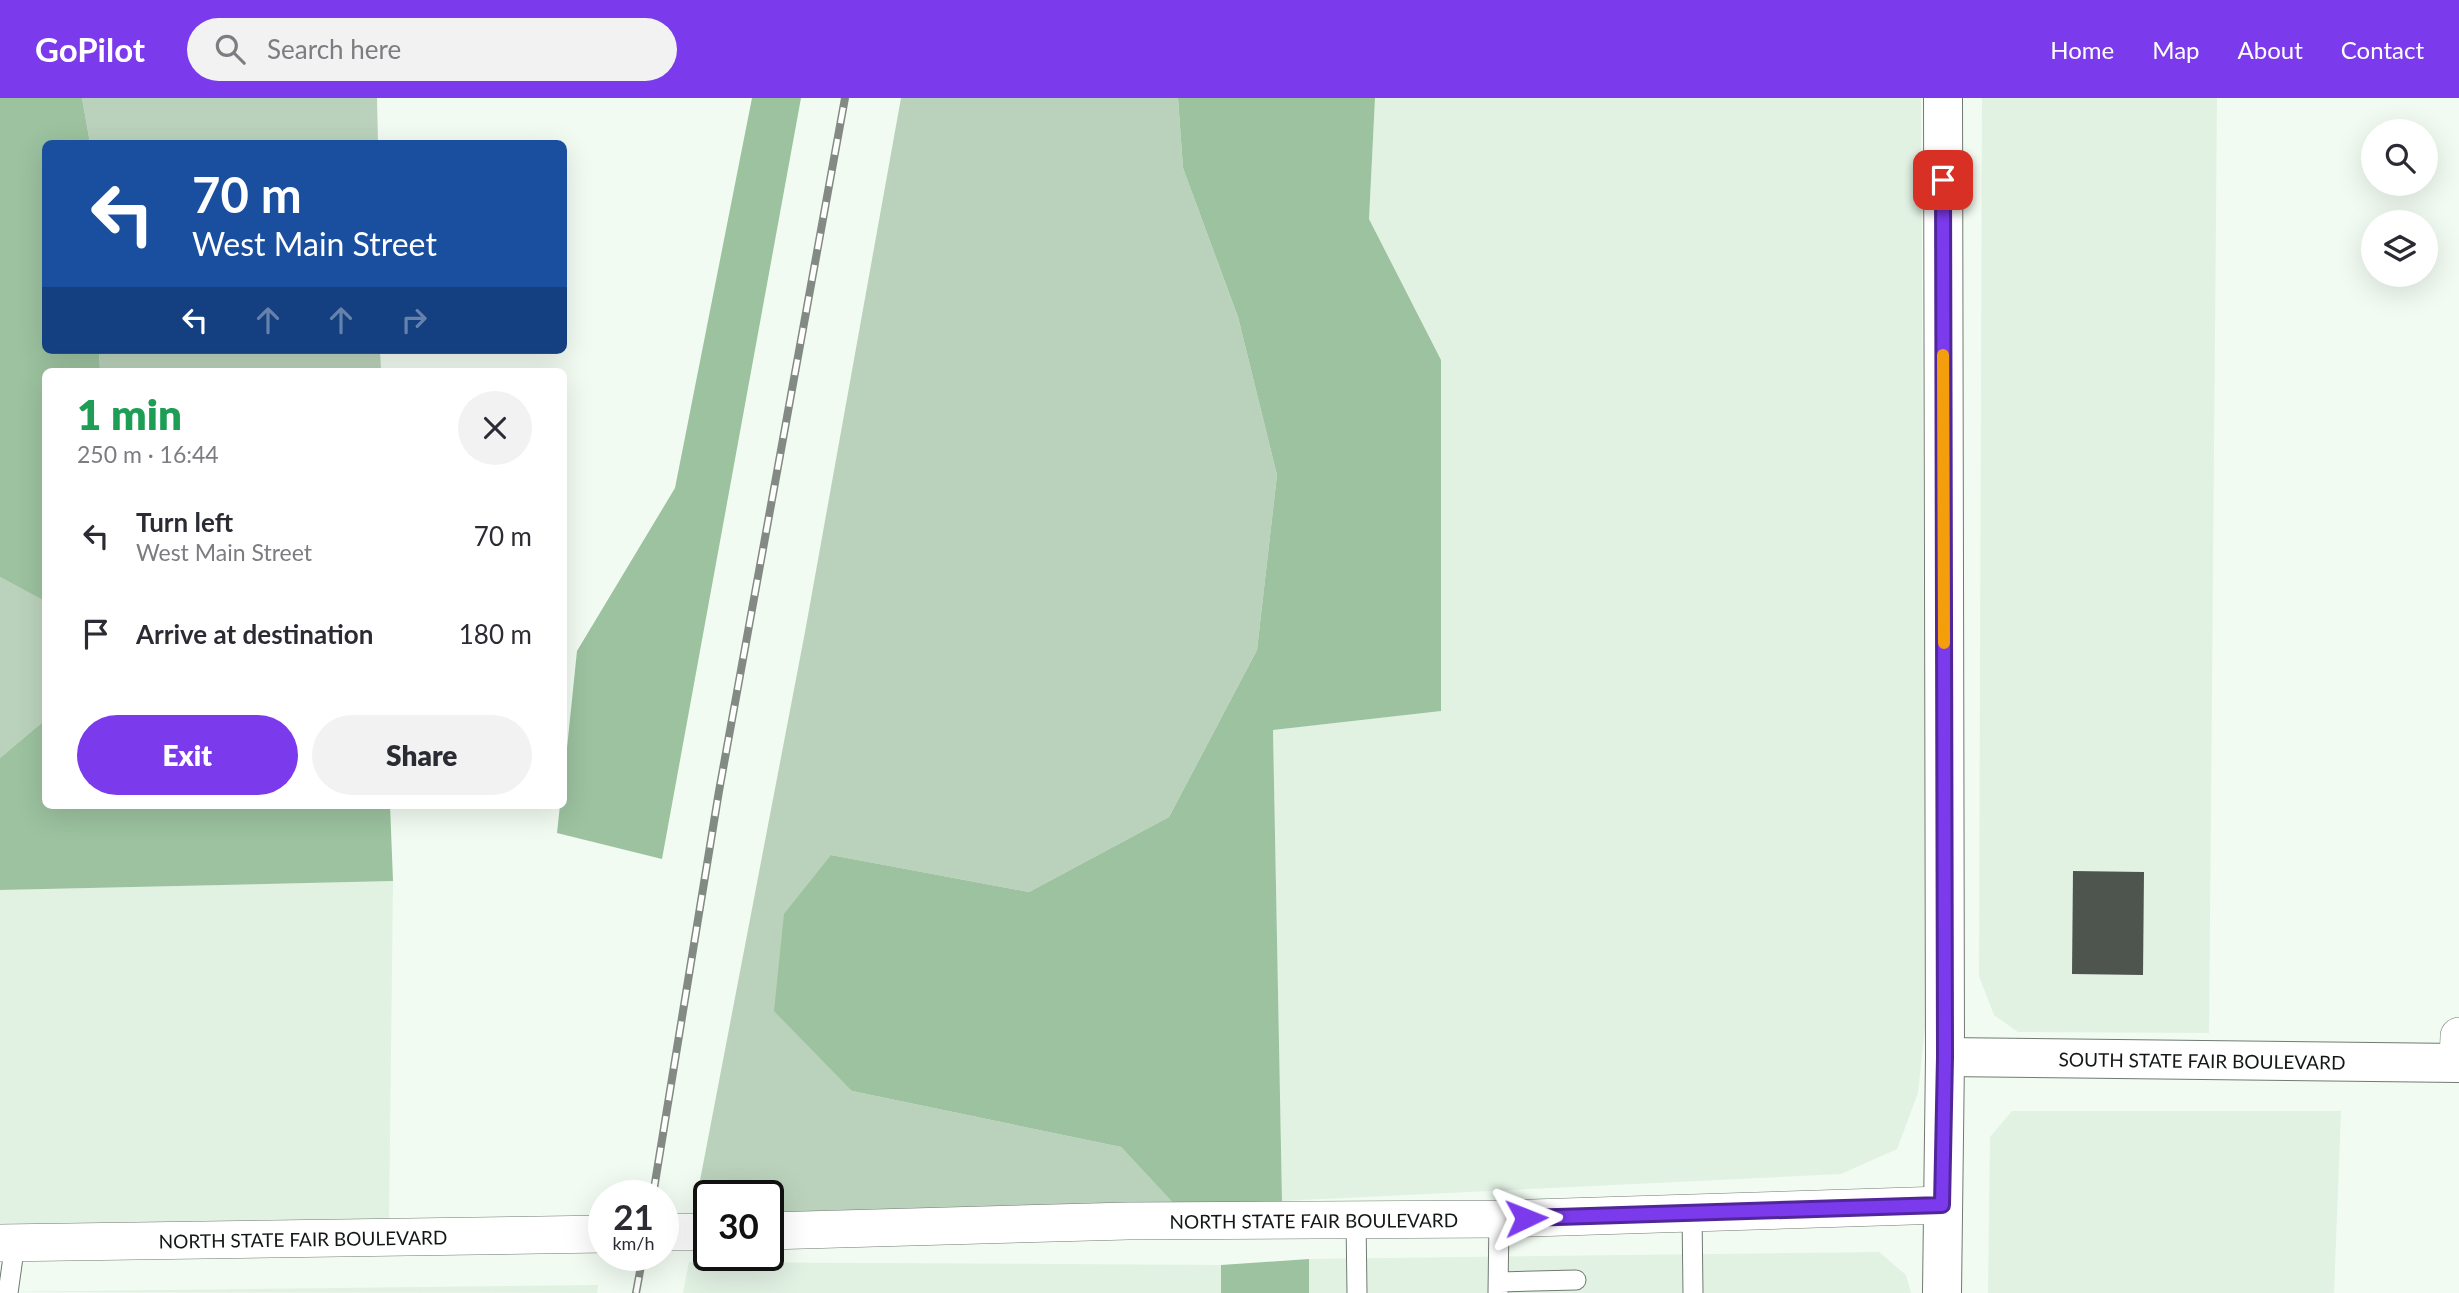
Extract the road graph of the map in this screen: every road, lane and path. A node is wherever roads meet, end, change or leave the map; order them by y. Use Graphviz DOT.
graph roads {
  1 [pos="1943,98"];
  2 [pos="2459,1036"];
  3 [pos="1945,1057"];
  4 [pos="2459,1063"];
  5 [pos="1942,1205"];
  6 [pos="1692,1213"];
  7 [pos="1356,1219"];
  8 [pos="1499,1219"];
  9 [pos="784,1231"];
  10 [pos="588,1234"];
  11 [pos="8,1243"];
  12 [pos="1576,1280"];
  13 [pos="1499,1288"];
  14 [pos="8,1293"];
  15 [pos="1357,1293"];
  16 [pos="1693,1293"];
  17 [pos="1942,1293"];
  1 -- 3 [label="main road"];
  2 -- 4 [label="street"];
  3 -- 4 [label="main road, SOUTH STATE FAIR BOULEVARD"];
  3 -- 5 [label="main road"];
  5 -- 6 [label="street, NORTH STATE FAIR BOULEVARD"];
  5 -- 17 [label="main road"];
  6 -- 8 [label="street, NORTH STATE FAIR BOULEVARD"];
  6 -- 16 [label="lane"];
  7 -- 8 [label="street, NORTH STATE FAIR BOULEVARD"];
  7 -- 9 [label="street, NORTH STATE FAIR BOULEVARD"];
  7 -- 15 [label="lane"];
  8 -- 13 [label="lane"];
  10 -- 11 [label="street, NORTH STATE FAIR BOULEVARD"];
  11 -- 14 [label="lane"];
  12 -- 13 [label="lane"];
}
